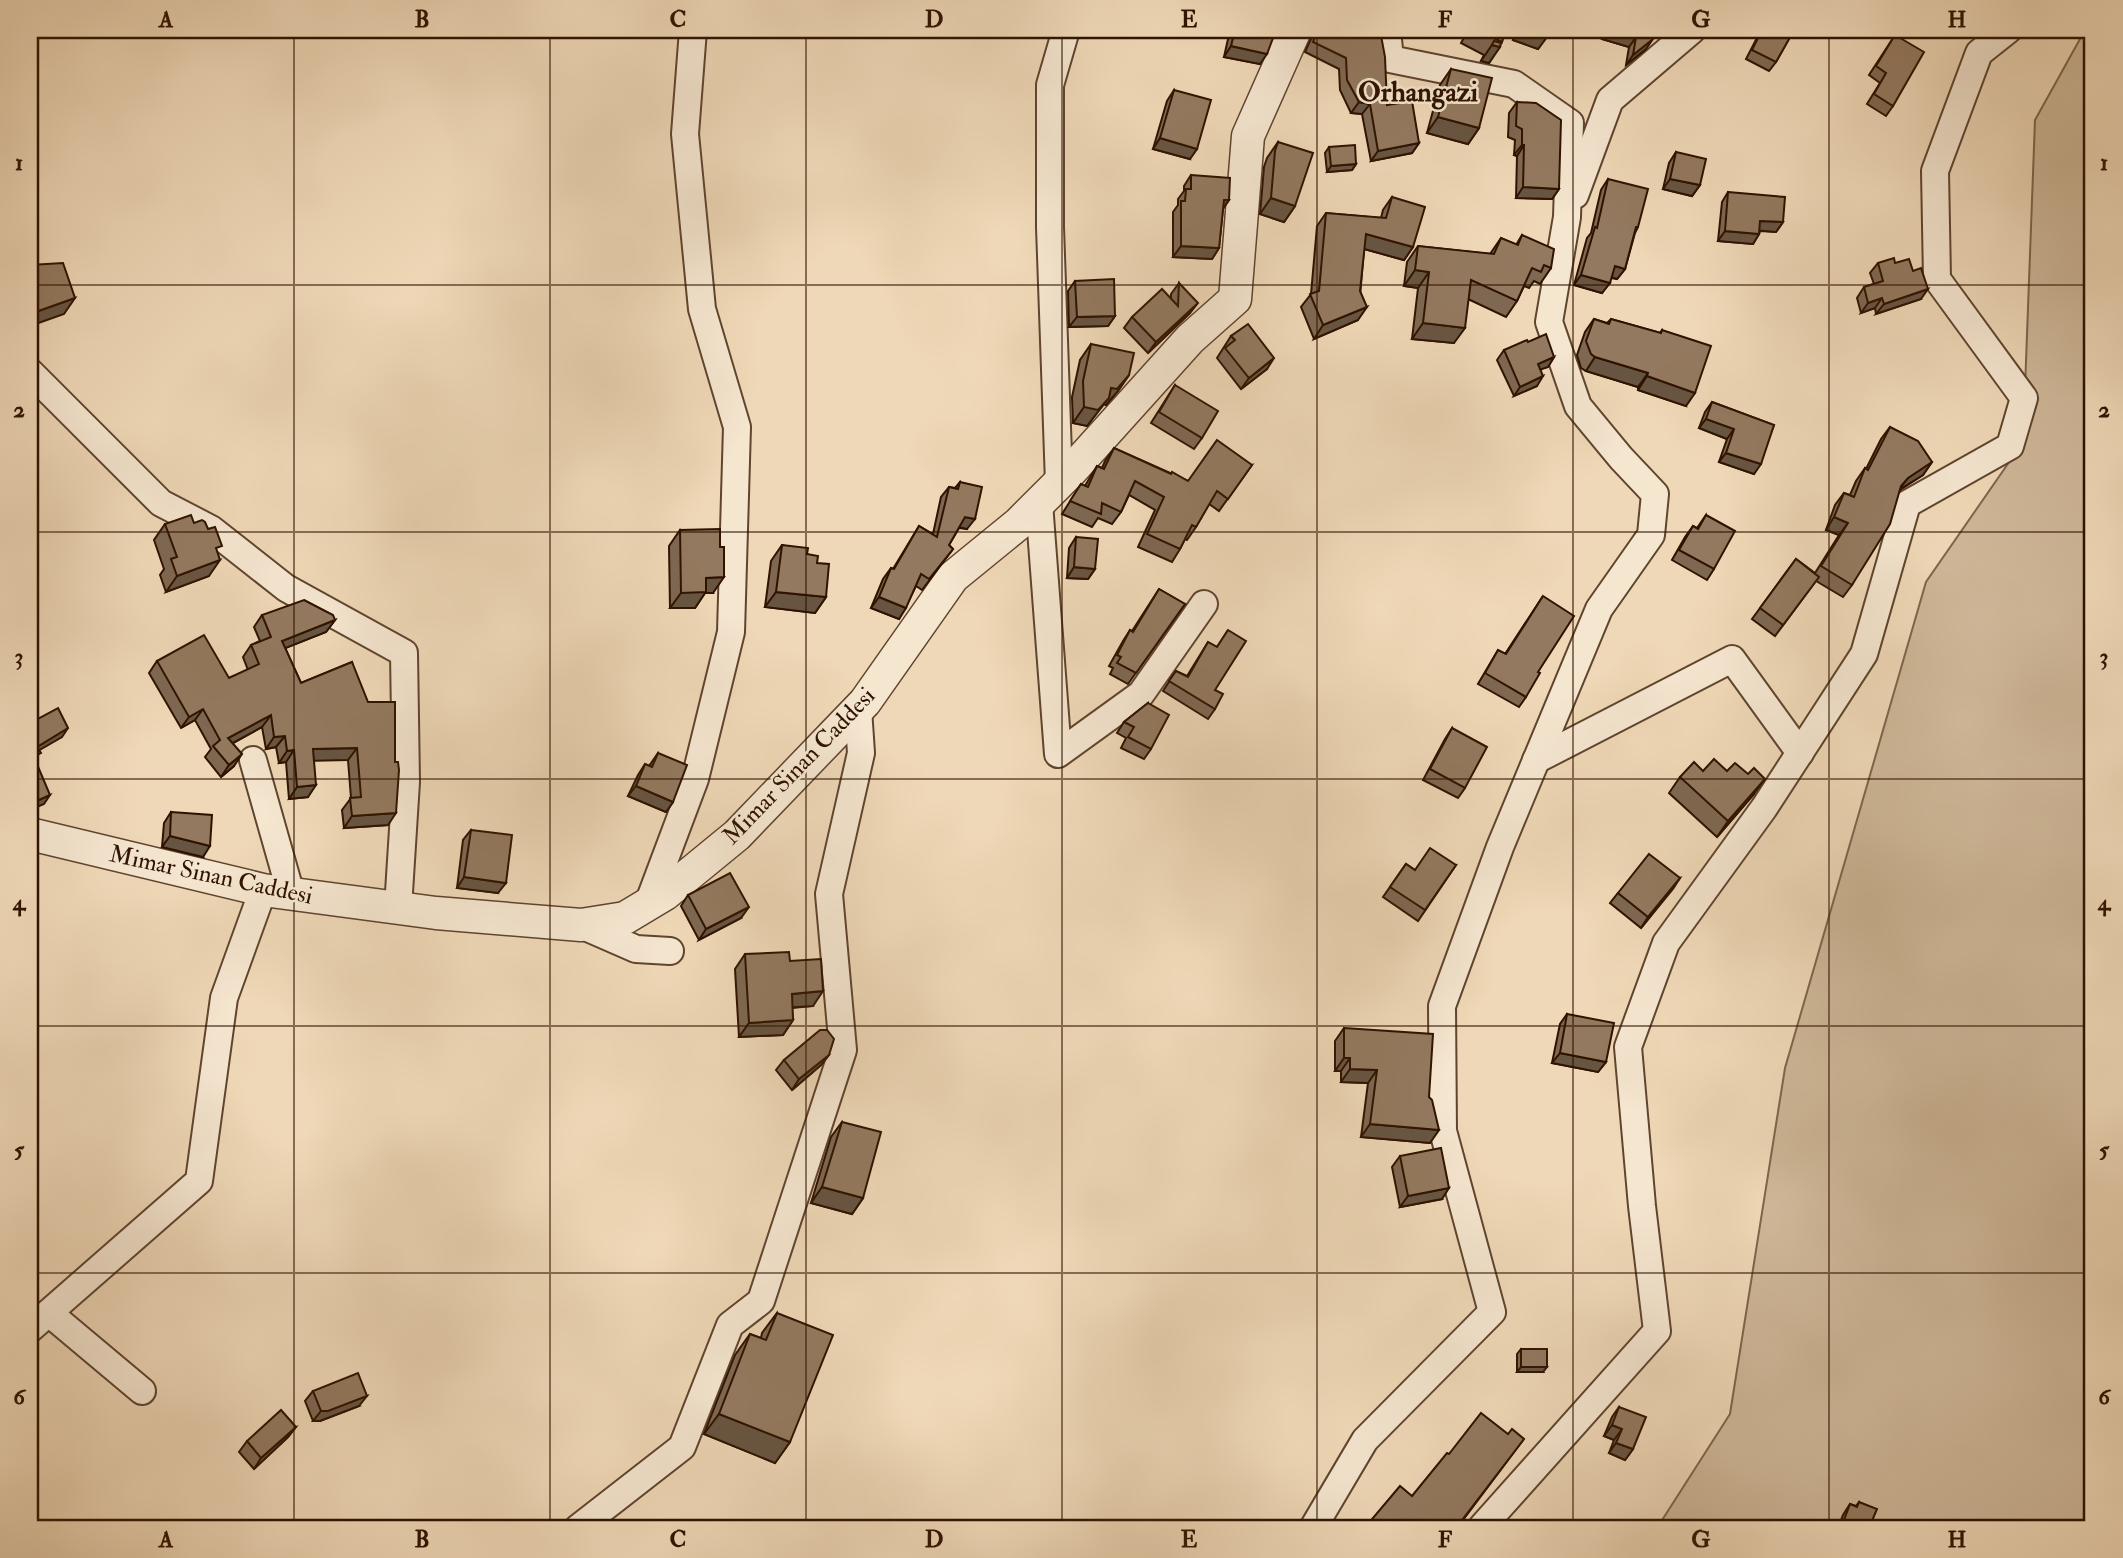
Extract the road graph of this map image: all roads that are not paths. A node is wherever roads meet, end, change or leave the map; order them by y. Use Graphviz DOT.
graph roads {
  1 [pos="693,30"];
  2 [pos="1066,30"];
  3 [pos="1295,30"];
  4 [pos="1387,30"];
  5 [pos="1692,30"];
  6 [pos="2008,30"];
  7 [pos="1567,217"];
  8 [pos="30,372"];
  9 [pos="1049,493"];
  10 [pos="1204,604"];
  11 [pos="858,709"];
  12 [pos="1800,753"];
  13 [pos="253,760"];
  14 [pos="1536,760"];
  15 [pos="30,834"];
  16 [pos="277,892"];
  17 [pos="648,904"];
  18 [pos="398,908"];
  19 [pos="581,925"];
  20 [pos="670,951"];
  21 [pos="39,1321"];
  22 [pos="142,1391"];
  23 [pos="578,1528"];
  24 [pos="1313,1528"];
  25 [pos="1481,1528"];
  1 -- 17 [label="street"];
  2 -- 9 [label="street"];
  3 -- 9 [label="street, Mimar Sinan Caddesi"];
  4 -- 7 [label="street"];
  5 -- 7 [label="street"];
  6 -- 12 [label="street"];
  7 -- 14 [label="street"];
  8 -- 18 [label="street"];
  9 -- 10 [label="street"];
  9 -- 11 [label="street, Mimar Sinan Caddesi"];
  11 -- 17 [label="street, Mimar Sinan Caddesi"];
  11 -- 23 [label="street"];
  12 -- 14 [label="street"];
  12 -- 25 [label="street"];
  13 -- 16 [label="street"];
  14 -- 24 [label="street"];
  15 -- 16 [label="street, Mimar Sinan Caddesi"];
  16 -- 18 [label="street, Mimar Sinan Caddesi"];
  16 -- 21 [label="street"];
  17 -- 19 [label="street, Mimar Sinan Caddesi"];
  18 -- 19 [label="street, Mimar Sinan Caddesi"];
  19 -- 20 [label="street"];
  21 -- 22 [label="street"];
}
